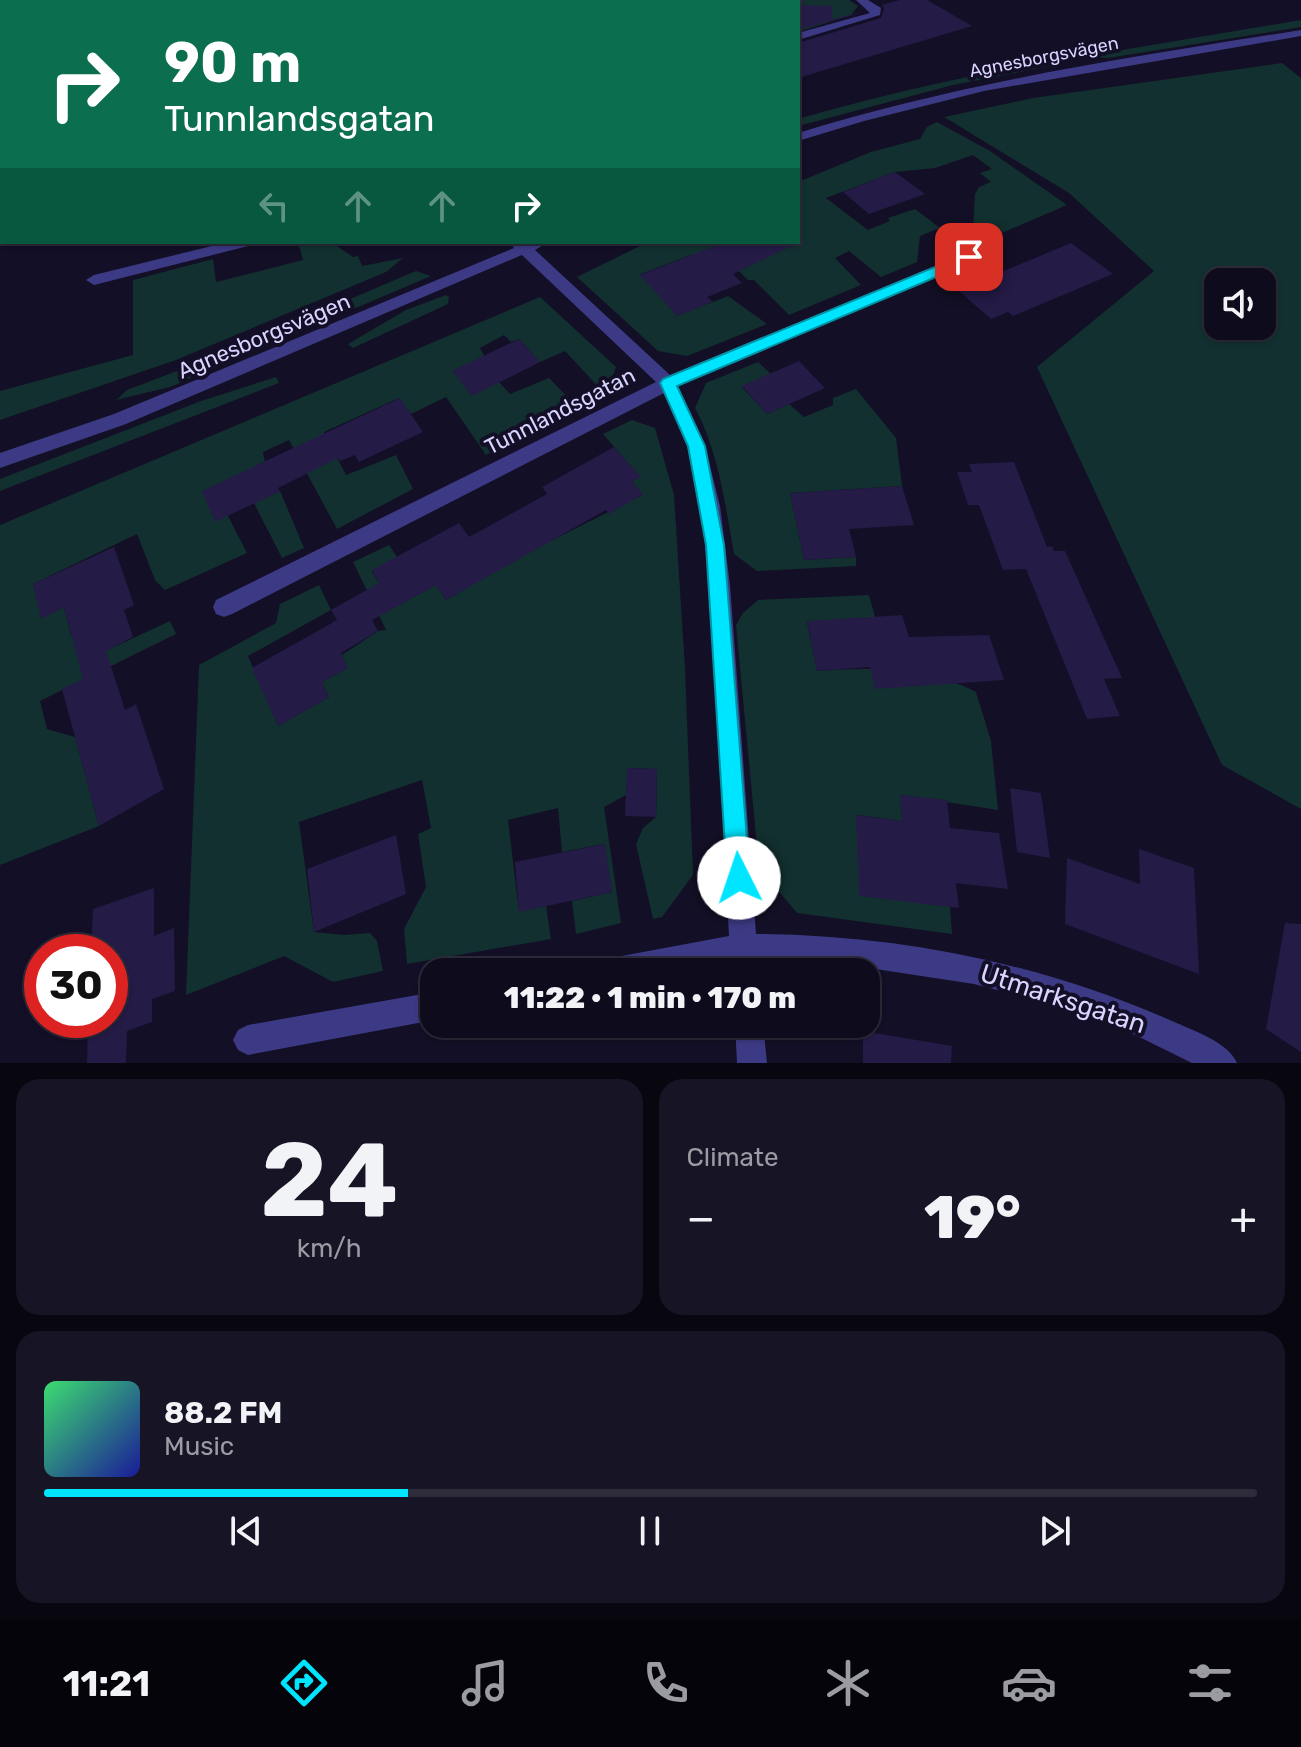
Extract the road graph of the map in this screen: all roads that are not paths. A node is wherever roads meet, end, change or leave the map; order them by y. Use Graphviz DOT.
graph roads {
  1 [pos="861,0"];
  2 [pos="1301,33"];
  3 [pos="800,36"];
  4 [pos="800,136"];
  5 [pos="239,244"];
  6 [pos="528,244"];
  7 [pos="969,257"];
  8 [pos="94,280"];
  9 [pos="668,383"];
  10 [pos="0,461"];
  11 [pos="224,607"];
  12 [pos="744,958"];
  13 [pos="780,958"];
  14 [pos="420,1009"];
  15 [pos="750,1038"];
  16 [pos="248,1040"];
  17 [pos="752,1063"];
  18 [pos="1222,1063"];
  1 -- 3 [label="street"];
  2 -- 4 [label="street, Agnesborgsvägen"];
  5 -- 8 [label="street"];
  6 -- 9 [label="street"];
  6 -- 10 [label="street, Agnesborgsvägen"];
  7 -- 9 [label="street, Tunnlandsgatan"];
  9 -- 11 [label="street, Tunnlandsgatan"];
  9 -- 12 [label="street"];
  13 -- 18 [label="street, Utmarksgatan"];
  14 -- 16 [label="street"];
  15 -- 17 [label="street"];
}
